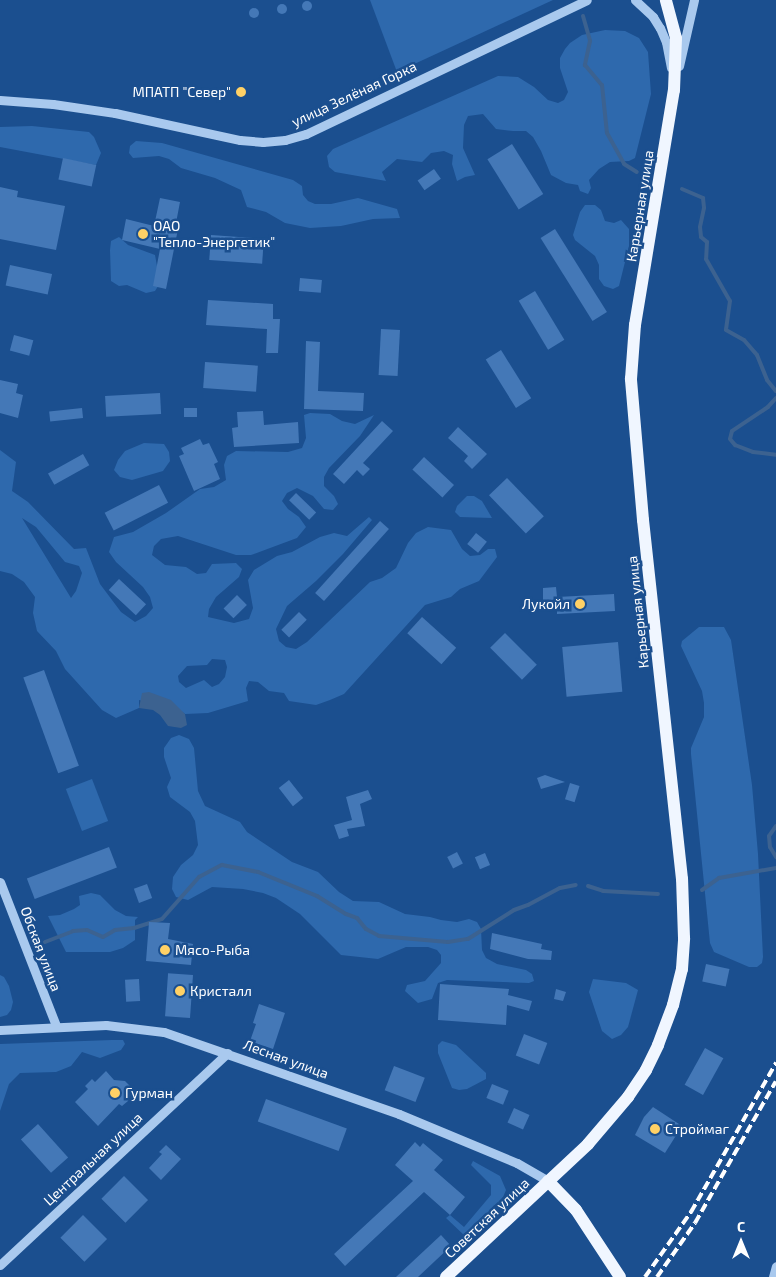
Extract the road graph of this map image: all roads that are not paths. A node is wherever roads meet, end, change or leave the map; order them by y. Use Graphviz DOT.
graph roads {
  1 [pos="587,0"];
  2 [pos="634,0"];
  3 [pos="666,0"];
  4 [pos="694,0"];
  5 [pos="674,90"];
  6 [pos="0,100"];
  7 [pos="0,882"];
  8 [pos="56,1026"];
  9 [pos="0,1030"];
  10 [pos="227,1053"];
  11 [pos="548,1181"];
  12 [pos="0,1265"];
  13 [pos="776,1266"];
  14 [pos="446,1277"];
  15 [pos="620,1277"];
  16 [pos="773,1277"];
  1 -- 6 [label="street, улица Зелёная Горка"];
  2 -- 5 [label="street"];
  3 -- 5 [label="main road, Карьерная улица"];
  4 -- 5 [label="street"];
  5 -- 11 [label="main road, Карьерная улица"];
  7 -- 8 [label="street, Обская улица"];
  8 -- 9 [label="street, Лесная улица"];
  8 -- 10 [label="street, Лесная улица"];
  10 -- 11 [label="street, Лесная улица"];
  10 -- 12 [label="street, Центральная улица"];
  11 -- 14 [label="main road, Советская улица"];
  11 -- 15 [label="main road"];
  13 -- 16 [label="street"];
}
